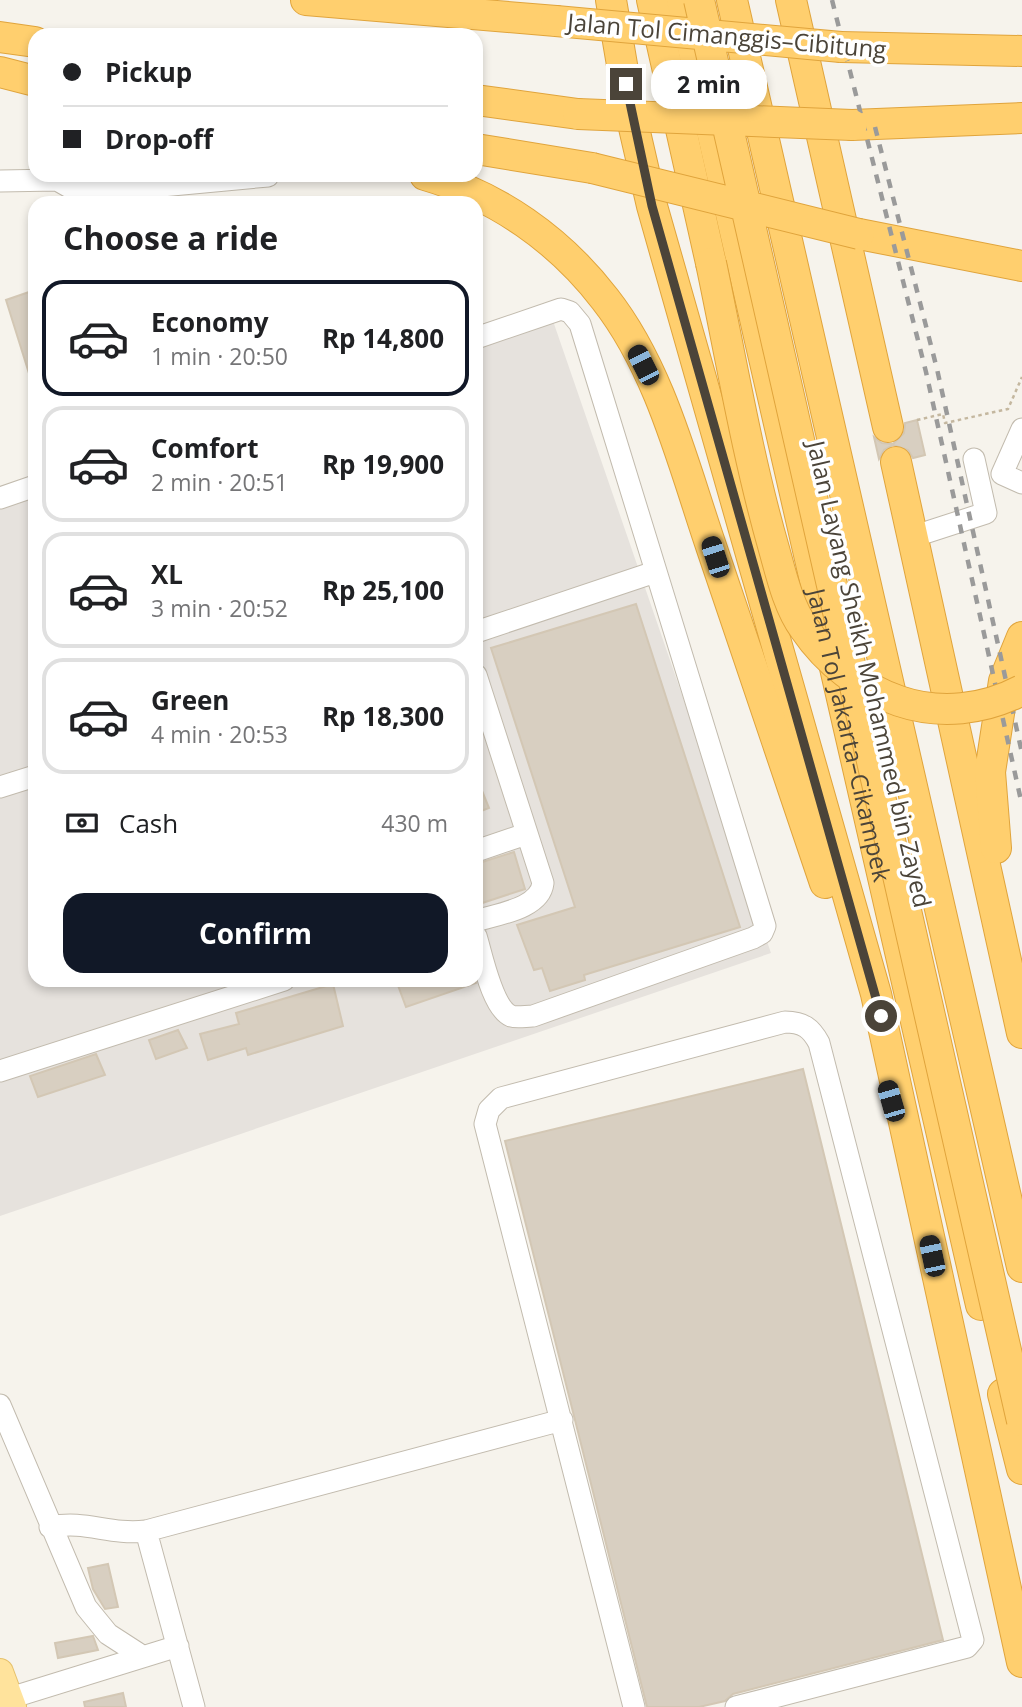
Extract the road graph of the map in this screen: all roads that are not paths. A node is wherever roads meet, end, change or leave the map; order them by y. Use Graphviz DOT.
graph roads {
  1 [pos="306,0"];
  2 [pos="611,0"];
  3 [pos="652,0"];
  4 [pos="682,0"];
  5 [pos="699,0"];
  6 [pos="717,0"];
  7 [pos="732,0"];
  8 [pos="791,0"];
  9 [pos="0,37"];
  10 [pos="28,41"];
  11 [pos="1022,51"];
  12 [pos="0,72"];
  13 [pos="28,78"];
  14 [pos="483,101"];
  15 [pos="1022,118"];
  16 [pos="483,150"];
  17 [pos="28,180"];
  18 [pos="0,181"];
  19 [pos="64,182"];
  20 [pos="204,182"];
  21 [pos="445,182"];
  22 [pos="481,196"];
  23 [pos="483,197"];
  24 [pos="1022,266"];
  25 [pos="483,336"];
  26 [pos="888,427"];
  27 [pos="1022,429"];
  28 [pos="974,459"];
  29 [pos="896,462"];
  30 [pos="1022,483"];
  31 [pos="28,488"];
  32 [pos="0,498"];
  33 [pos="912,537"];
  34 [pos="655,572"];
  35 [pos="483,630"];
  36 [pos="1022,637"];
  37 [pos="1022,690"];
  38 [pos="483,697"];
  39 [pos="28,778"];
  40 [pos="0,787"];
  41 [pos="526,834"];
  42 [pos="483,849"];
  43 [pos="483,919"];
  44 [pos="483,959"];
  45 [pos="1006,963"];
  46 [pos="262,987"];
  47 [pos="1022,1033"];
  48 [pos="0,1071"];
  49 [pos="920,1202"];
  50 [pos="1022,1267"];
  51 [pos="1022,1349"];
  52 [pos="0,1405"];
  53 [pos="562,1419"];
  54 [pos="1022,1421"];
  55 [pos="1022,1469"];
  56 [pos="50,1527"];
  57 [pos="146,1531"];
  58 [pos="178,1646"];
  59 [pos="142,1656"];
  60 [pos="1022,1661"];
  61 [pos="0,1672"];
  62 [pos="11,1703"];
  63 [pos="194,1707"];
  64 [pos="634,1707"];
  65 [pos="736,1707"];
  1 -- 11 [label="highway, Jalan Tol Cimanggis–Cibitung, bridge"];
  2 -- 49 [label="highway"];
  3 -- 37 [label="highway, bridge"];
  4 -- 55 [label="highway, Jalan Tol Jakarta–Cikampek"];
  5 -- 54 [label="highway, Jalan Layang Sheikh Mohammed bin Zayed, bridge"];
  6 -- 51 [label="highway, Jalan Layang Sheikh Mohammed bin Zayed, bridge"];
  7 -- 50 [label="highway, Jalan Tol Jakarta–Cikampek"];
  8 -- 26 [label="highway"];
  9 -- 10 [label="highway"];
  12 -- 13 [label="highway"];
  14 -- 15 [label="highway, bridge"];
  16 -- 24 [label="highway, bridge"];
  17 -- 18 [label="street"];
  19 -- 20 [label="street"];
  21 -- 22 [label="highway"];
  23 -- 49 [label="highway"];
  25 -- 34 [label="street"];
  27 -- 30 [label="street"];
  28 -- 33 [label="street"];
  29 -- 33 [label="highway"];
  31 -- 32 [label="street"];
  33 -- 45 [label="highway"];
  34 -- 35 [label="street"];
  34 -- 44 [label="street"];
  36 -- 45 [label="highway"];
  38 -- 41 [label="street"];
  39 -- 40 [label="street"];
  41 -- 42 [label="street"];
  41 -- 43 [label="street"];
  45 -- 47 [label="highway"];
  46 -- 48 [label="street"];
  49 -- 60 [label="highway"];
  52 -- 56 [label="street"];
  53 -- 57 [label="street"];
  53 -- 64 [label="street"];
  53 -- 65 [label="street"];
  56 -- 57 [label="street"];
  56 -- 59 [label="street"];
  57 -- 58 [label="street"];
  58 -- 59 [label="street"];
  58 -- 63 [label="street"];
  59 -- 62 [label="street"];
  61 -- 62 [label="main road"];
}
